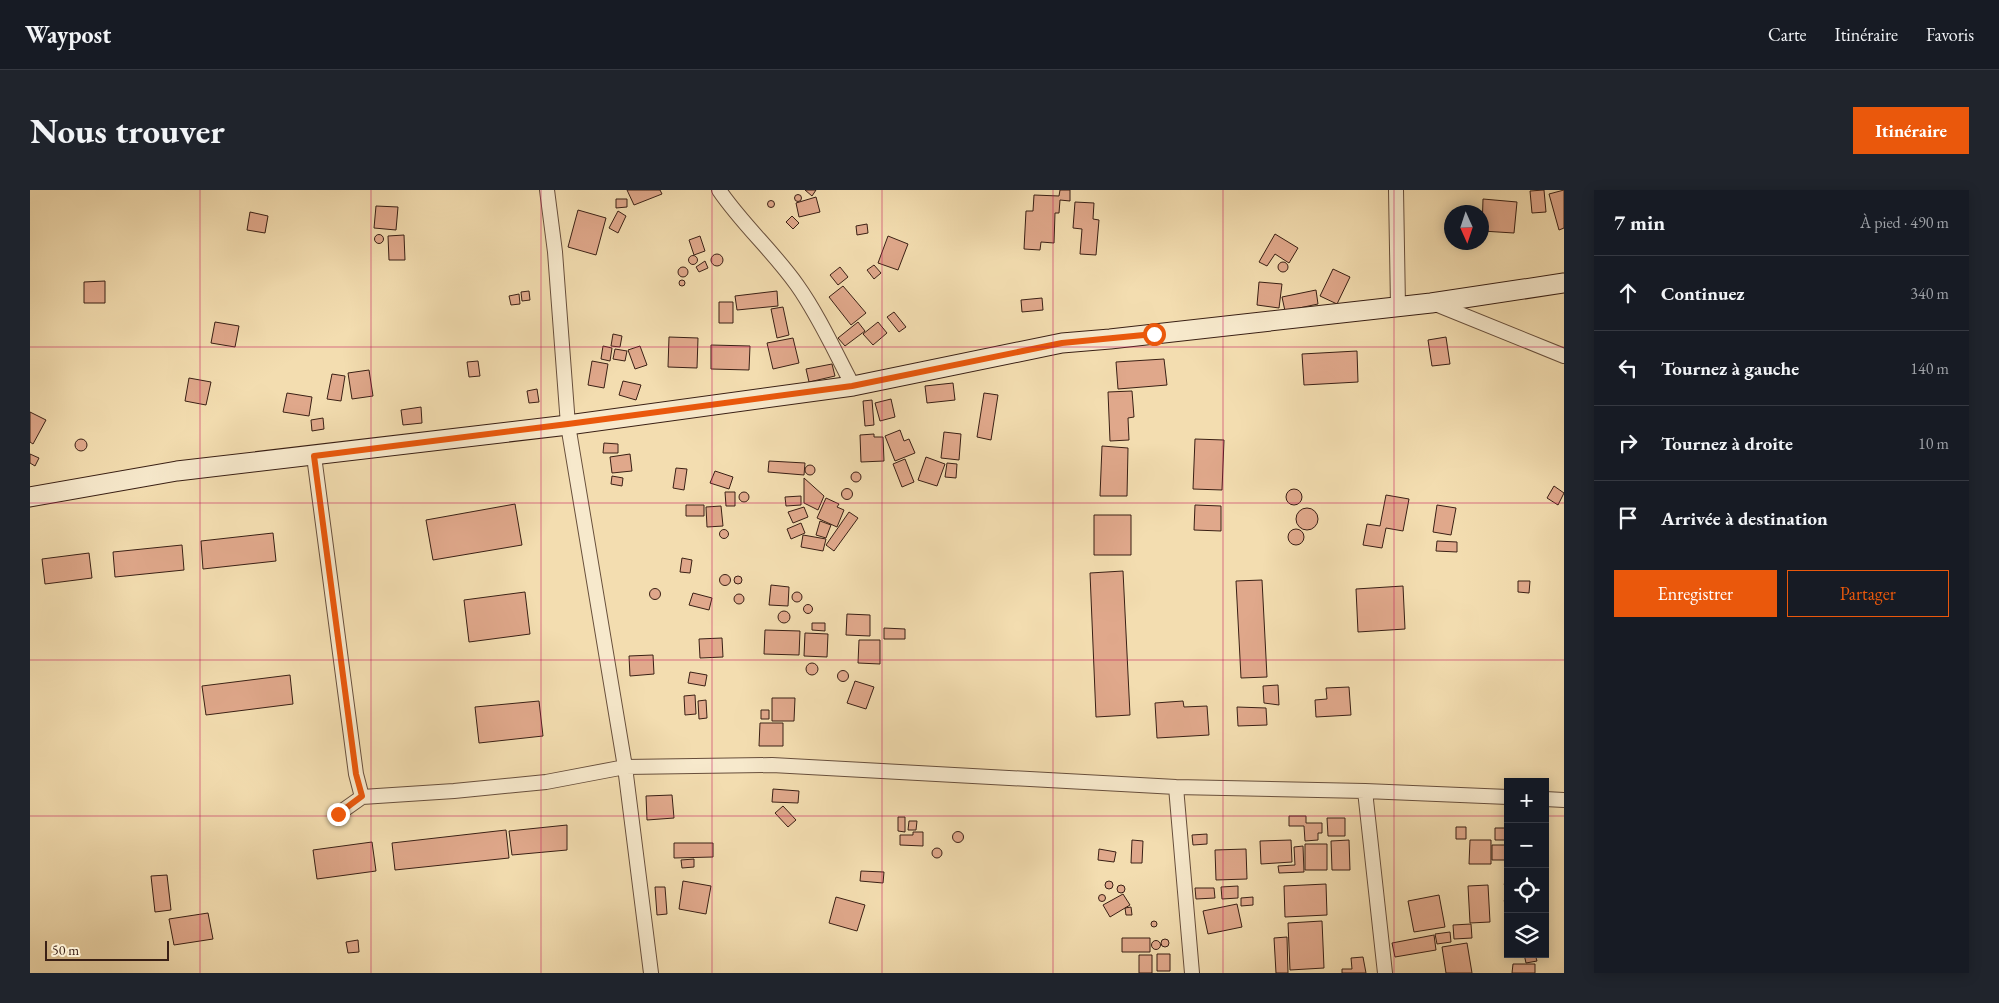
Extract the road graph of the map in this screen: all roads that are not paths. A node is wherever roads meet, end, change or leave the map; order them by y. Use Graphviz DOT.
graph roads {
  1 [pos="547,190"];
  2 [pos="719,190"];
  3 [pos="1396,190"];
  4 [pos="1564,283"];
  5 [pos="1431,302"];
  6 [pos="1398,306"];
  7 [pos="1564,356"];
  8 [pos="852,386"];
  9 [pos="568,424"];
  10 [pos="314,456"];
  11 [pos="30,497"];
  12 [pos="625,767"];
  13 [pos="1176,787"];
  14 [pos="1365,790"];
  15 [pos="362,796"];
  16 [pos="1504,797"];
  17 [pos="1549,799"];
  18 [pos="1564,800"];
  19 [pos="338,814"];
  20 [pos="651,973"];
  21 [pos="1192,973"];
  22 [pos="1385,973"];
  1 -- 9 [label="street"];
  2 -- 8 [label="street"];
  3 -- 6 [label="street"];
  4 -- 5 [label="main road"];
  5 -- 6 [label="main road"];
  5 -- 7 [label="street"];
  6 -- 8 [label="main road"];
  8 -- 9 [label="main road"];
  9 -- 10 [label="main road"];
  9 -- 12 [label="street"];
  10 -- 11 [label="main road"];
  10 -- 15 [label="street"];
  12 -- 13 [label="street"];
  12 -- 15 [label="street"];
  12 -- 20 [label="street"];
  13 -- 14 [label="street"];
  13 -- 21 [label="street"];
  14 -- 16 [label="street"];
  14 -- 22 [label="street"];
  15 -- 19 [label="street"];
  17 -- 18 [label="street"];
}
